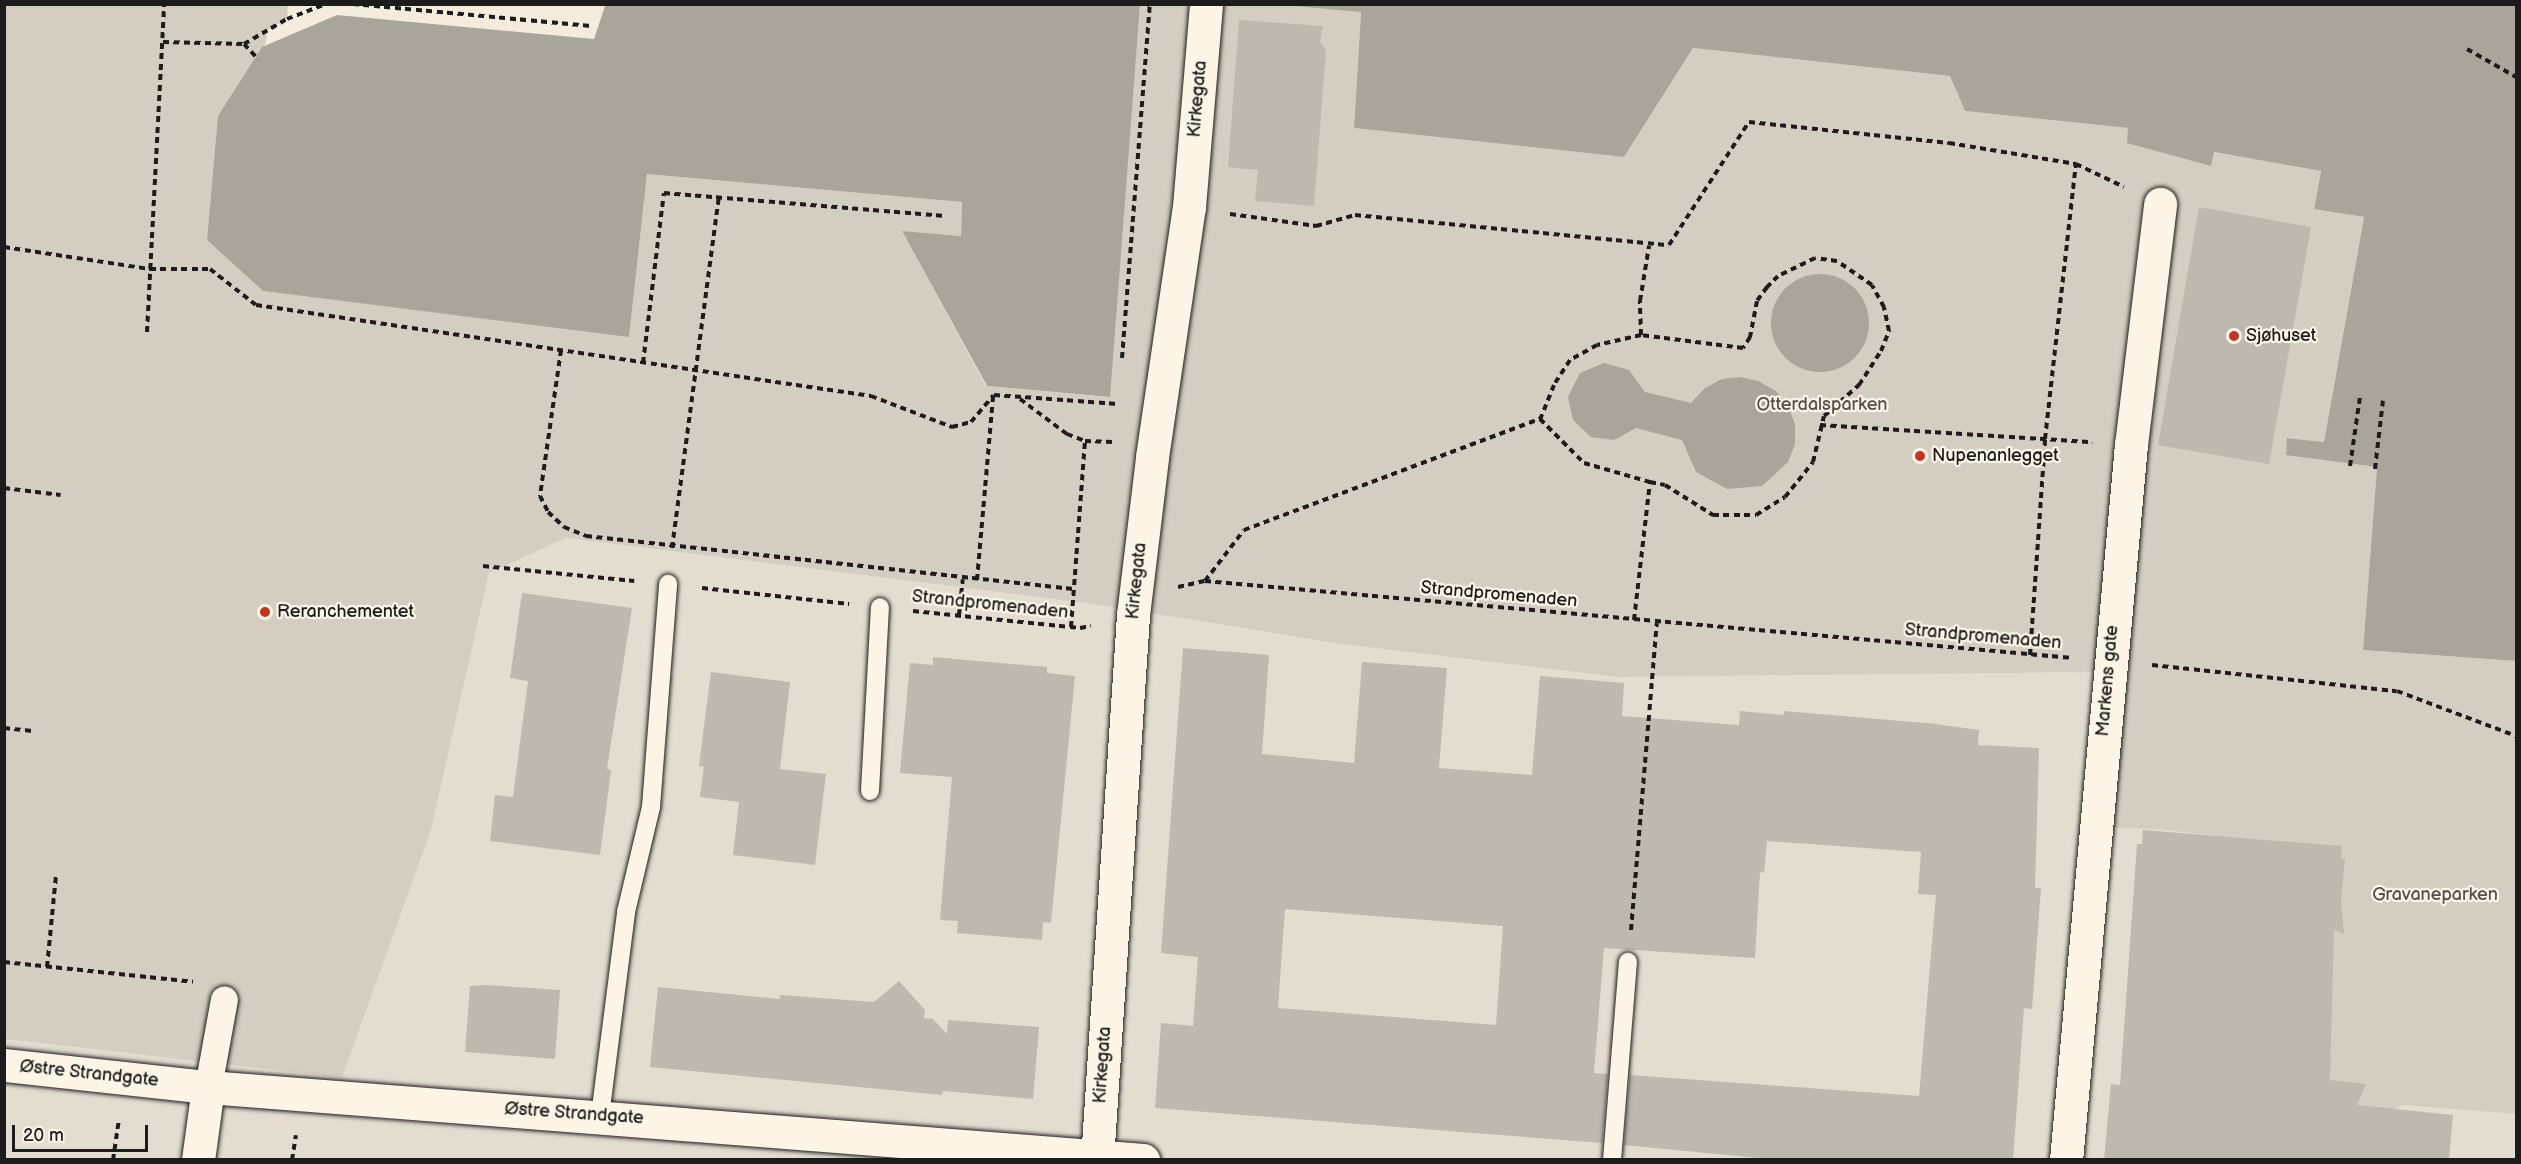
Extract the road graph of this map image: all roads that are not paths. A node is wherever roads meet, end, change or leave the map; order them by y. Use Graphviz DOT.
graph roads {
  1 [pos="1206,4"];
  2 [pos="2160,204"];
  3 [pos="668,584"];
  4 [pos="880,607"];
  5 [pos="870,791"];
  6 [pos="1628,962"];
  7 [pos="224,999"];
  8 [pos="4,1065"];
  9 [pos="208,1087"];
  10 [pos="600,1116"];
  11 [pos="1097,1158"];
  12 [pos="198,1160"];
  13 [pos="1143,1160"];
  14 [pos="1611,1160"];
  15 [pos="2066,1160"];
  1 -- 11 [label="street, Kirkegata"];
  2 -- 15 [label="street, Markens gate"];
  3 -- 10 [label="lane"];
  4 -- 5 [label="lane"];
  6 -- 14 [label="lane"];
  7 -- 9 [label="street"];
  8 -- 9 [label="street, Østre Strandgate"];
  9 -- 10 [label="street, Østre Strandgate"];
  9 -- 12 [label="street"];
  10 -- 11 [label="street, Østre Strandgate"];
  11 -- 13 [label="street, Østre Strandgate"];
}
